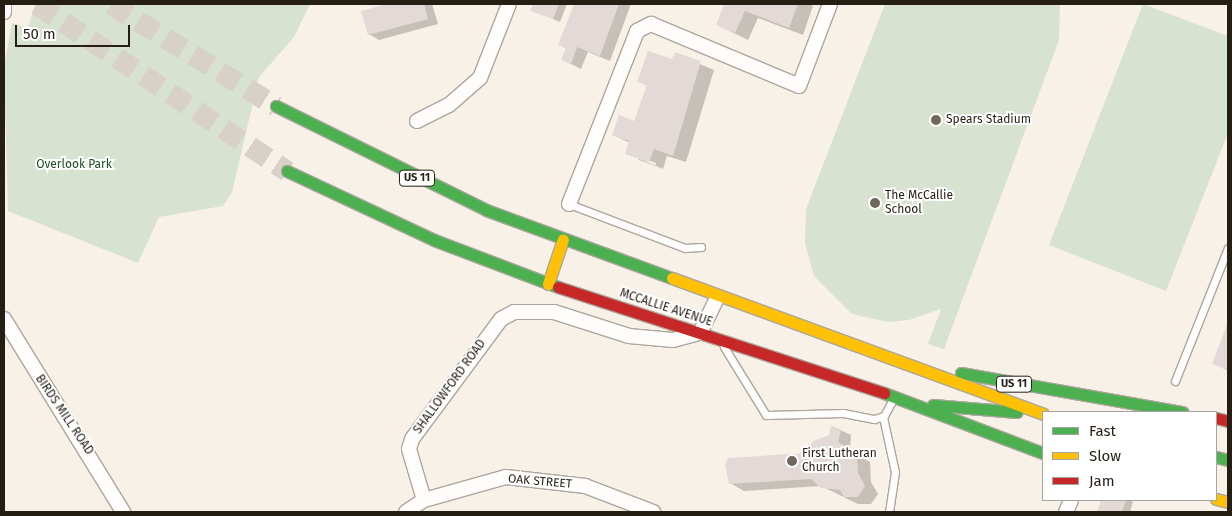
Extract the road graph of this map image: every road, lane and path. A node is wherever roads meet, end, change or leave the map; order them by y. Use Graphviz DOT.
graph roads {
  1 [pos="4,4"];
  2 [pos="510,4"];
  3 [pos="830,4"];
  4 [pos="4,12"];
  5 [pos="276,106"];
  6 [pos="416,121"];
  7 [pos="286,171"];
  8 [pos="569,204"];
  9 [pos="563,239"];
  10 [pos="701,247"];
  11 [pos="1227,248"];
  12 [pos="548,284"];
  13 [pos="717,298"];
  14 [pos="4,319"];
  15 [pos="700,333"];
  16 [pos="720,340"];
  17 [pos="848,345"];
  18 [pos="1175,381"];
  19 [pos="894,396"];
  20 [pos="1177,411"];
  21 [pos="1042,415"];
  22 [pos="1042,415"];
  23 [pos="882,417"];
  24 [pos="1042,453"];
  25 [pos="424,500"];
  26 [pos="123,512"];
  27 [pos="406,512"];
  28 [pos="653,512"];
  29 [pos="889,512"];
  1 -- 4 [label="street"];
  2 -- 6 [label="street"];
  3 -- 8 [label="street"];
  5 -- 9 [label="main road, MCCALLIE AVENUE / US 11"];
  7 -- 12 [label="main road, MCCALLIE AVENUE"];
  8 -- 10 [label="lane"];
  9 -- 12 [label="main road"];
  9 -- 13 [label="main road, MCCALLIE AVENUE / US 11"];
  11 -- 18 [label="lane"];
  12 -- 15 [label="main road, MCCALLIE AVENUE"];
  13 -- 15 [label="street"];
  13 -- 17 [label="main road, MCCALLIE AVENUE / US 11"];
  14 -- 26 [label="street, BIRDS MILL ROAD"];
  15 -- 16 [label="main road, MCCALLIE AVENUE"];
  15 -- 25 [label="street, SHALLOWFORD ROAD"];
  16 -- 19 [label="main road, MCCALLIE AVENUE"];
  16 -- 23 [label="lane"];
  17 -- 20 [label="main road, US 11"];
  17 -- 21 [label="main road"];
  19 -- 22 [label="main road"];
  19 -- 23 [label="lane"];
  19 -- 24 [label="main road, MCCALLIE AVENUE"];
  23 -- 29 [label="lane"];
  25 -- 27 [label="street"];
  25 -- 28 [label="street, OAK STREET"];
}
